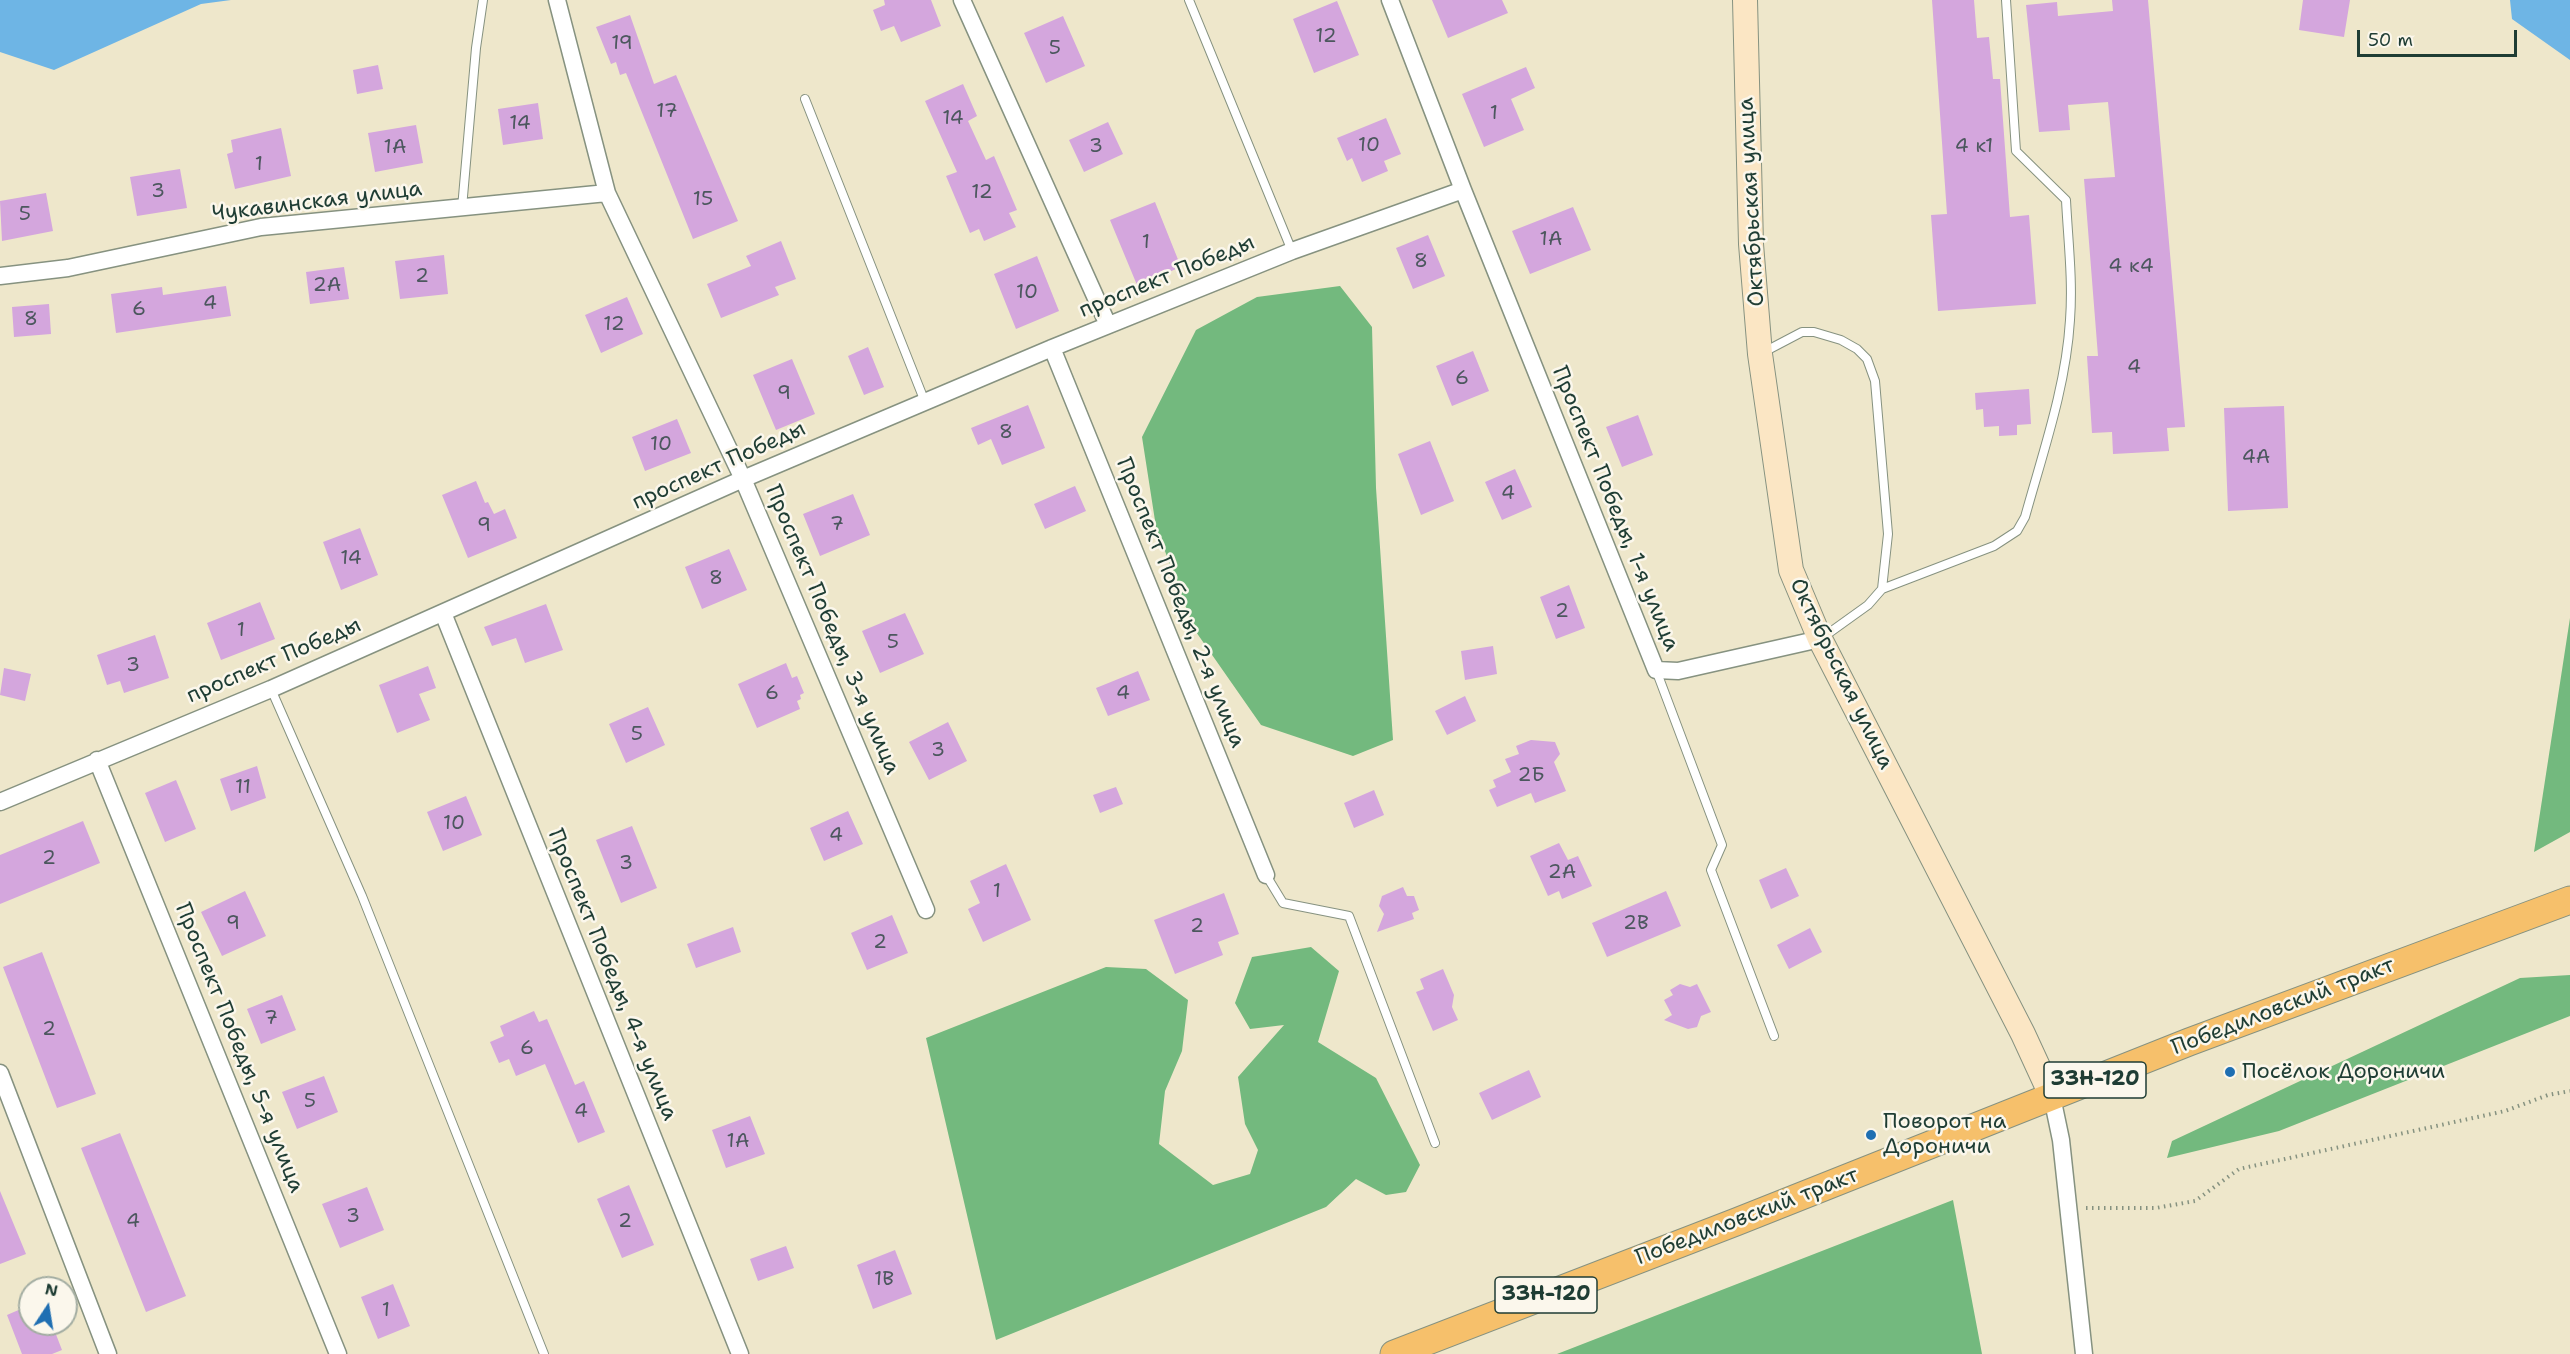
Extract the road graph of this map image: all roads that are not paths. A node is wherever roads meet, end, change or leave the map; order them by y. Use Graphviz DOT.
graph roads {
  1 [pos="483,0"];
  2 [pos="557,0"];
  3 [pos="962,0"];
  4 [pos="1189,0"];
  5 [pos="1390,0"];
  6 [pos="1744,0"];
  7 [pos="2006,0"];
  8 [pos="805,99"];
  9 [pos="1463,190"];
  10 [pos="607,194"];
  11 [pos="462,208"];
  12 [pos="1292,251"];
  13 [pos="0,276"];
  14 [pos="1108,326"];
  15 [pos="1052,348"];
  16 [pos="1760,354"];
  17 [pos="925,402"];
  18 [pos="743,479"];
  19 [pos="1882,590"];
  20 [pos="443,613"];
  21 [pos="1820,639"];
  22 [pos="1656,670"];
  23 [pos="271,688"];
  24 [pos="97,760"];
  25 [pos="0,802"];
  26 [pos="1266,874"];
  27 [pos="2570,900"];
  28 [pos="926,910"];
  29 [pos="1774,1036"];
  30 [pos="0,1074"];
  31 [pos="2052,1097"];
  32 [pos="1435,1143"];
  33 [pos="108,1354"];
  34 [pos="338,1354"];
  35 [pos="544,1354"];
  36 [pos="740,1354"];
  37 [pos="1394,1354"];
  38 [pos="2084,1354"];
  1 -- 11 [label="lane"];
  2 -- 10 [label="street, Проспект Победы, 3-я улица"];
  3 -- 14 [label="street"];
  4 -- 12 [label="lane"];
  5 -- 9 [label="street, Проспект Победы, 1-я улица"];
  6 -- 16 [label="street, Октябрьская улица"];
  7 -- 19 [label="lane"];
  8 -- 17 [label="lane"];
  9 -- 12 [label="street, проспект Победы"];
  9 -- 22 [label="street, Проспект Победы, 1-я улица"];
  10 -- 11 [label="street, Чукавинская улица"];
  10 -- 18 [label="street, Проспект Победы, 3-я улица"];
  11 -- 13 [label="street, Чукавинская улица"];
  12 -- 14 [label="street, проспект Победы"];
  14 -- 15 [label="street, проспект Победы"];
  15 -- 17 [label="street, проспект Победы"];
  15 -- 26 [label="street, Проспект Победы, 2-я улица"];
  16 -- 19 [label="lane"];
  16 -- 21 [label="street, Октябрьская улица"];
  17 -- 18 [label="street, проспект Победы"];
  18 -- 20 [label="street, проспект Победы"];
  18 -- 28 [label="street, Проспект Победы, 3-я улица"];
  19 -- 21 [label="lane"];
  20 -- 23 [label="street, проспект Победы"];
  20 -- 36 [label="street, Проспект Победы, 4-я улица"];
  21 -- 22 [label="street"];
  21 -- 31 [label="street, Октябрьская улица"];
  22 -- 29 [label="lane, Проспект Победы, 1-я улица"];
  23 -- 24 [label="street, проспект Победы"];
  23 -- 35 [label="lane"];
  24 -- 25 [label="street, проспект Победы"];
  24 -- 34 [label="street, Проспект Победы, 5-я улица"];
  26 -- 32 [label="lane"];
  27 -- 31 [label="main road, Победиловский тракт / 33Н-120"];
  30 -- 33 [label="street"];
  31 -- 37 [label="main road, Победиловский тракт / 33Н-120"];
  31 -- 38 [label="street"];
}
